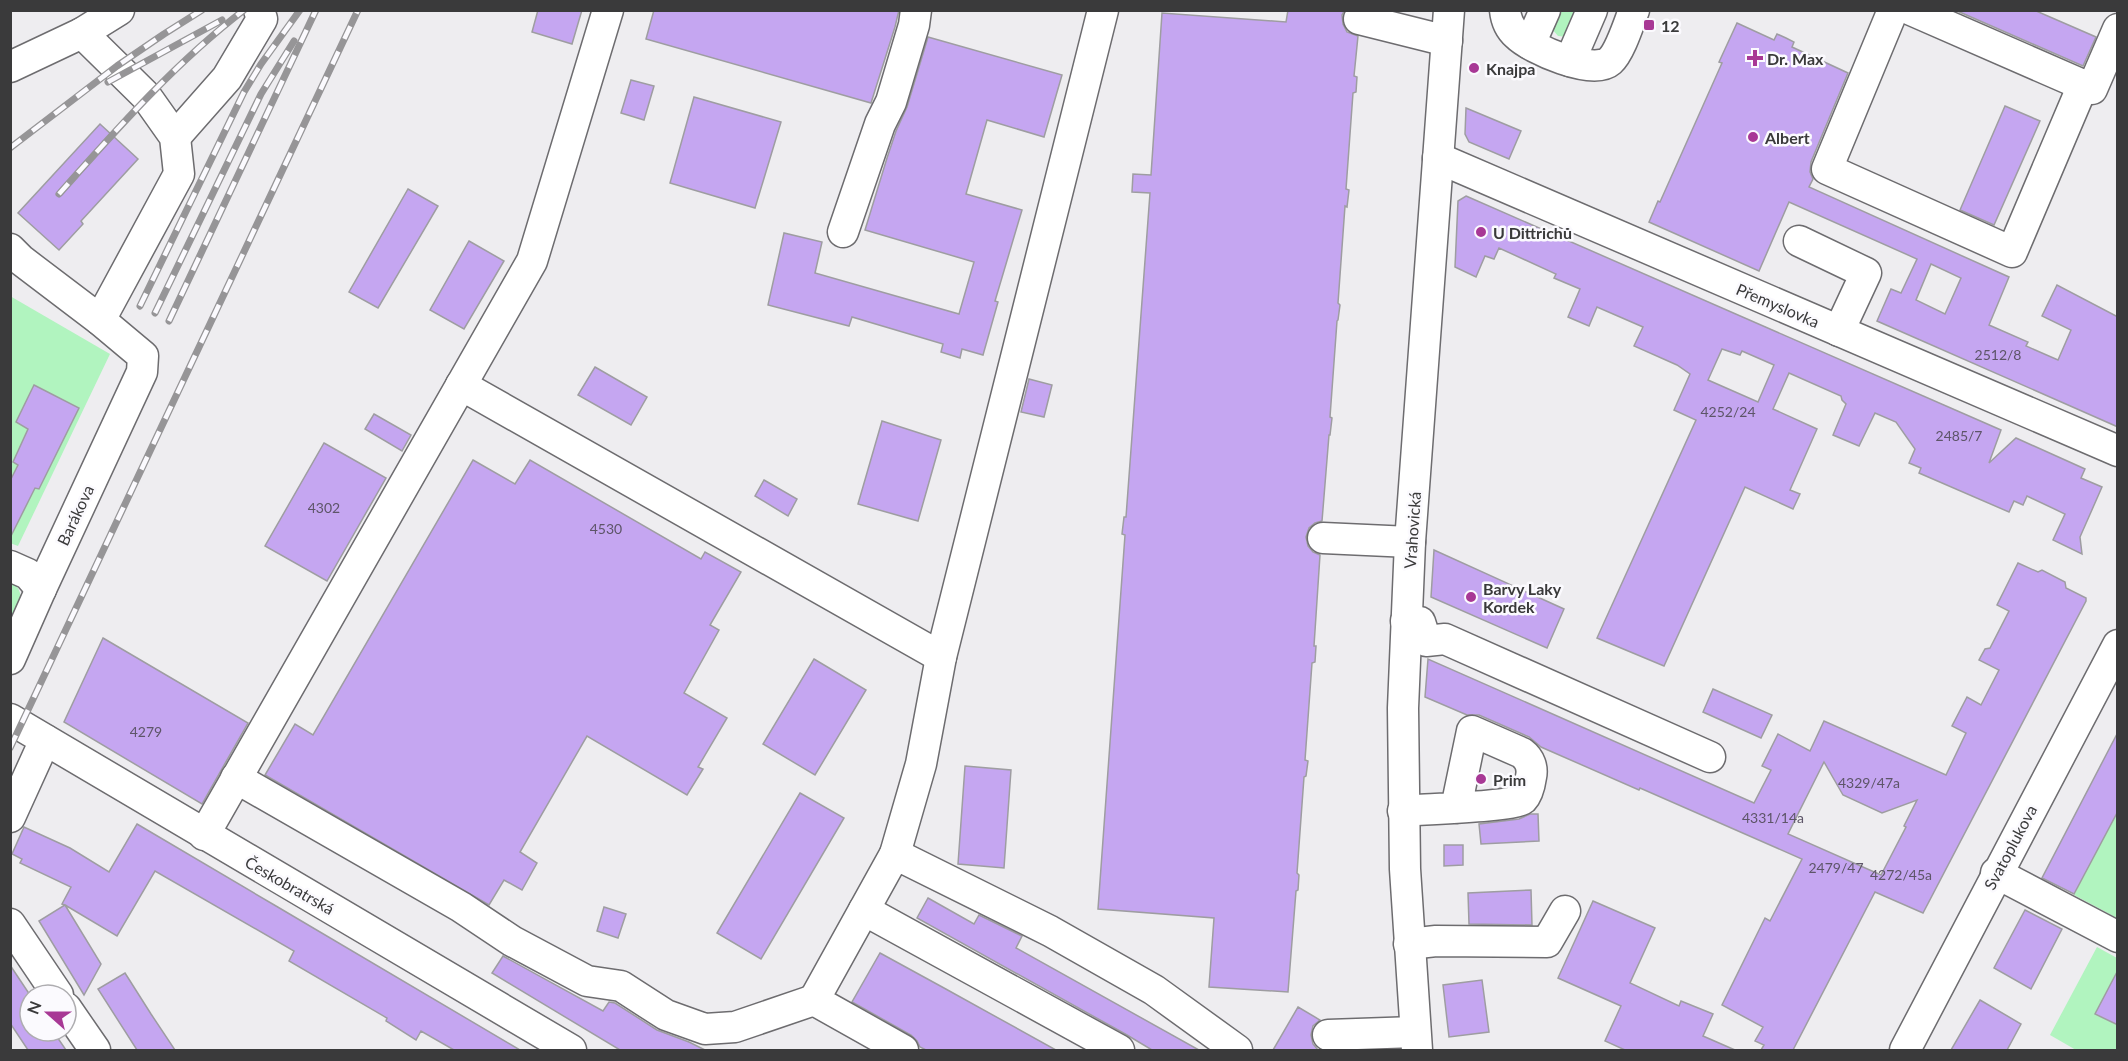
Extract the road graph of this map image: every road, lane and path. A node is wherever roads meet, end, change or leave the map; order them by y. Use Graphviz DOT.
graph roads {
  1 [pos="119,10"];
  2 [pos="259,10"];
  3 [pos="608,10"];
  4 [pos="916,10"];
  5 [pos="1103,10"];
  6 [pos="1449,10"];
  7 [pos="1505,10"];
  8 [pos="1545,10"];
  9 [pos="1592,10"];
  10 [pos="1634,10"];
  11 [pos="1893,10"];
  12 [pos="1911,10"];
  13 [pos="1359,19"];
  14 [pos="2118,29"];
  15 [pos="82,33"];
  16 [pos="1447,42"];
  17 [pos="1530,44"];
  18 [pos="1570,61"];
  19 [pos="10,67"];
  20 [pos="2083,85"];
  21 [pos="175,137"];
  22 [pos="1438,158"];
  23 [pos="843,232"];
  24 [pos="1799,241"];
  25 [pos="10,249"];
  26 [pos="100,320"];
  27 [pos="1839,331"];
  28 [pos="461,385"];
  29 [pos="2118,451"];
  30 [pos="1323,538"];
  31 [pos="1410,542"];
  32 [pos="10,566"];
  33 [pos="41,589"];
  34 [pos="1406,621"];
  35 [pos="2118,645"];
  36 [pos="941,657"];
  37 [pos="10,659"];
  38 [pos="10,719"];
  39 [pos="45,740"];
  40 [pos="1710,757"];
  41 [pos="236,778"];
  42 [pos="1456,808"];
  43 [pos="1403,811"];
  44 [pos="10,817"];
  45 [pos="204,835"];
  46 [pos="895,854"];
  47 [pos="1996,873"];
  48 [pos="864,910"];
  49 [pos="1564,911"];
  50 [pos="10,924"];
  51 [pos="2118,937"];
  52 [pos="1409,944"];
  53 [pos="50,983"];
  54 [pos="814,1000"];
  55 [pos="78,1026"];
  56 [pos="1328,1035"];
  57 [pos="1416,1041"];
  58 [pos="94,1050"];
  59 [pos="571,1050"];
  60 [pos="903,1050"];
  61 [pos="1119,1050"];
  62 [pos="1238,1050"];
  63 [pos="1905,1050"];
  1 -- 15 [label="street"];
  2 -- 21 [label="street"];
  3 -- 28 [label="street"];
  4 -- 23 [label="street"];
  5 -- 36 [label="street"];
  6 -- 16 [label="street, Vrahovická"];
  7 -- 17 [label="street"];
  8 -- 17 [label="street"];
  9 -- 18 [label="street"];
  10 -- 18 [label="street"];
  11 -- 20 [label="street"];
  12 -- 20 [label="street"];
  13 -- 16 [label="street"];
  14 -- 20 [label="street"];
  15 -- 19 [label="street"];
  15 -- 21 [label="street"];
  16 -- 22 [label="street, Vrahovická"];
  17 -- 18 [label="street"];
  21 -- 26 [label="street"];
  22 -- 27 [label="street, Přemyslovka"];
  22 -- 31 [label="street, Vrahovická"];
  24 -- 27 [label="street"];
  25 -- 26 [label="street"];
  26 -- 33 [label="street, Barákova"];
  27 -- 29 [label="street, Přemyslovka"];
  28 -- 36 [label="street"];
  28 -- 41 [label="street"];
  30 -- 31 [label="street"];
  31 -- 34 [label="street, Vrahovická"];
  32 -- 33 [label="street"];
  33 -- 37 [label="street, Barákova"];
  34 -- 40 [label="street"];
  34 -- 43 [label="street, Vrahovická"];
  35 -- 47 [label="street, Svatoplukova"];
  36 -- 46 [label="street"];
  38 -- 39 [label="street, Českobratrská"];
  39 -- 44 [label="street"];
  39 -- 45 [label="street, Českobratrská"];
  41 -- 45 [label="street"];
  41 -- 54 [label="street"];
  42 -- 43 [label="street"];
  43 -- 52 [label="street, Vrahovická"];
  45 -- 59 [label="street, Českobratrská"];
  46 -- 48 [label="street"];
  46 -- 62 [label="street"];
  47 -- 51 [label="street"];
  47 -- 63 [label="street, Svatoplukova"];
  48 -- 54 [label="street"];
  48 -- 61 [label="street"];
  49 -- 52 [label="street"];
  50 -- 53 [label="street"];
  52 -- 57 [label="street, Vrahovická"];
  54 -- 60 [label="street"];
  55 -- 58 [label="street"];
  56 -- 57 [label="street"];
}
